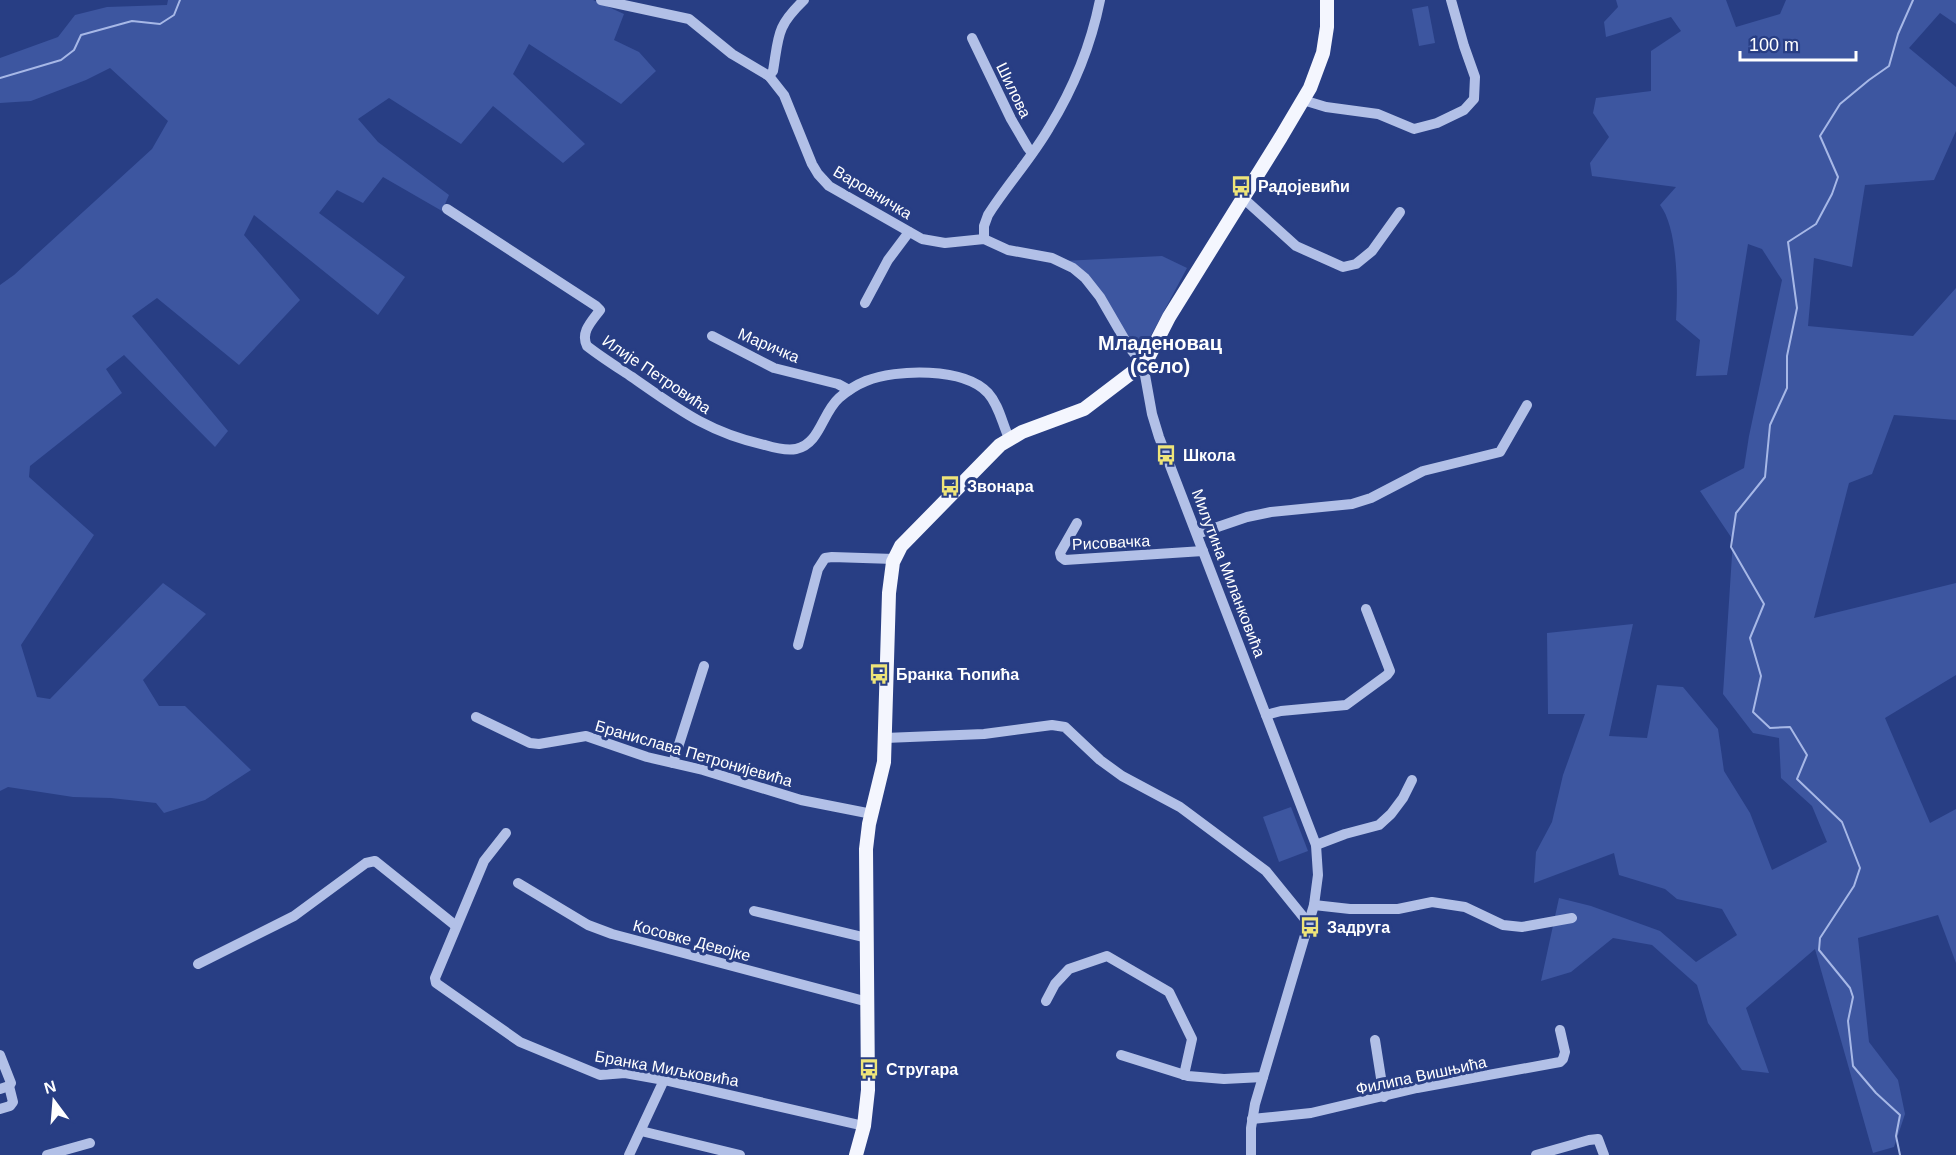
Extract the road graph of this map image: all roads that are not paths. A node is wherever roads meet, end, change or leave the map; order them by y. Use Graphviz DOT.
graph roads {
  1 [pos="601,0"];
  2 [pos="804,0"];
  3 [pos="1101,0"];
  4 [pos="1326,0"];
  5 [pos="1451,0"];
  6 [pos="972,38"];
  7 [pos="769,76"];
  8 [pos="1303,100"];
  9 [pos="1032,153"];
  10 [pos="1243,198"];
  11 [pos="447,209"];
  12 [pos="1400,212"];
  13 [pos="909,231"];
  14 [pos="984,239"];
  15 [pos="865,303"];
  16 [pos="712,336"];
  17 [pos="1143,364"];
  18 [pos="849,390"];
  19 [pos="1527,405"];
  20 [pos="1009,438"];
  21 [pos="1077,523"];
  22 [pos="1197,534"];
  23 [pos="1203,551"];
  24 [pos="894,559"];
  25 [pos="1366,609"];
  26 [pos="798,645"];
  27 [pos="704,666"];
  28 [pos="1266,715"];
  29 [pos="476,717"];
  30 [pos="885,738"];
  31 [pos="673,763"];
  32 [pos="1412,780"];
  33 [pos="872,814"];
  34 [pos="506,833"];
  35 [pos="1316,845"];
  36 [pos="518,883"];
  37 [pos="1314,905"];
  38 [pos="754,911"];
  39 [pos="1572,918"];
  40 [pos="1309,924"];
  41 [pos="456,926"];
  42 [pos="867,938"];
  43 [pos="198,964"];
  44 [pos="1046,1001"];
  45 [pos="868,1002"];
  46 [pos="1560,1030"];
  47 [pos="1375,1040"];
  48 [pos="0,1055"];
  49 [pos="1121,1055"];
  50 [pos="1184,1075"];
  51 [pos="1263,1077"];
  52 [pos="664,1080"];
  53 [pos="5,1087"];
  54 [pos="1384,1097"];
  55 [pos="0,1109"];
  56 [pos="1252,1119"];
  57 [pos="864,1126"];
  58 [pos="641,1131"];
  59 [pos="90,1143"];
  60 [pos="47,1155"];
  61 [pos="629,1155"];
  62 [pos="740,1155"];
  63 [pos="856,1155"];
  64 [pos="1251,1155"];
  65 [pos="1536,1155"];
  66 [pos="1604,1155"];
  1 -- 7 [label="street, Варовничка"];
  2 -- 7 [label="street"];
  3 -- 9 [label="street"];
  4 -- 8 [label="main road"];
  5 -- 8 [label="street"];
  6 -- 9 [label="street, Шилова"];
  7 -- 13 [label="street, Варовничка"];
  8 -- 10 [label="main road"];
  9 -- 14 [label="street"];
  10 -- 12 [label="street"];
  10 -- 17 [label="main road"];
  11 -- 18 [label="street, Илије Петровића"];
  13 -- 14 [label="street, Варовничка"];
  13 -- 15 [label="street"];
  14 -- 17 [label="street, Варовничка"];
  16 -- 18 [label="street, Маричка"];
  17 -- 20 [label="main road"];
  17 -- 22 [label="street, Милутина Миланковића"];
  18 -- 20 [label="street, Илије Петровића"];
  19 -- 22 [label="street"];
  20 -- 24 [label="main road"];
  21 -- 23 [label="street, Рисовачка"];
  22 -- 23 [label="street, Милутина Миланковића"];
  23 -- 28 [label="street, Милутина Миланковића"];
  24 -- 26 [label="street"];
  24 -- 30 [label="main road"];
  25 -- 28 [label="street"];
  27 -- 31 [label="street"];
  28 -- 35 [label="street, Милутина Миланковића"];
  29 -- 31 [label="street, Бранислава Петронијевића"];
  30 -- 33 [label="main road"];
  30 -- 40 [label="street"];
  31 -- 33 [label="street, Бранислава Петронијевића"];
  32 -- 35 [label="street"];
  33 -- 42 [label="main road"];
  34 -- 41 [label="street, Бранка Миљковића"];
  35 -- 37 [label="street, Милутина Миланковића"];
  36 -- 45 [label="street, Косовке Девојке"];
  37 -- 39 [label="street"];
  37 -- 40 [label="street, Милутина Миланковића"];
  38 -- 42 [label="street"];
  40 -- 51 [label="street, Милутина Миланковића"];
  41 -- 43 [label="street"];
  41 -- 52 [label="street, Бранка Миљковића"];
  42 -- 45 [label="main road"];
  44 -- 50 [label="street"];
  45 -- 57 [label="main road"];
  46 -- 54 [label="street, Филипа Вишњића"];
  47 -- 54 [label="street"];
  48 -- 53 [label="street"];
  49 -- 50 [label="street"];
  50 -- 51 [label="street"];
  51 -- 56 [label="street, Милутина Миланковића"];
  52 -- 57 [label="street, Бранка Миљковића"];
  52 -- 58 [label="street"];
  53 -- 55 [label="street"];
  54 -- 56 [label="street, Филипа Вишњића"];
  56 -- 64 [label="street, Милутина Миланковића"];
  57 -- 63 [label="main road"];
  58 -- 61 [label="street"];
  58 -- 62 [label="street"];
  59 -- 60 [label="street"];
  65 -- 66 [label="street"];
}
